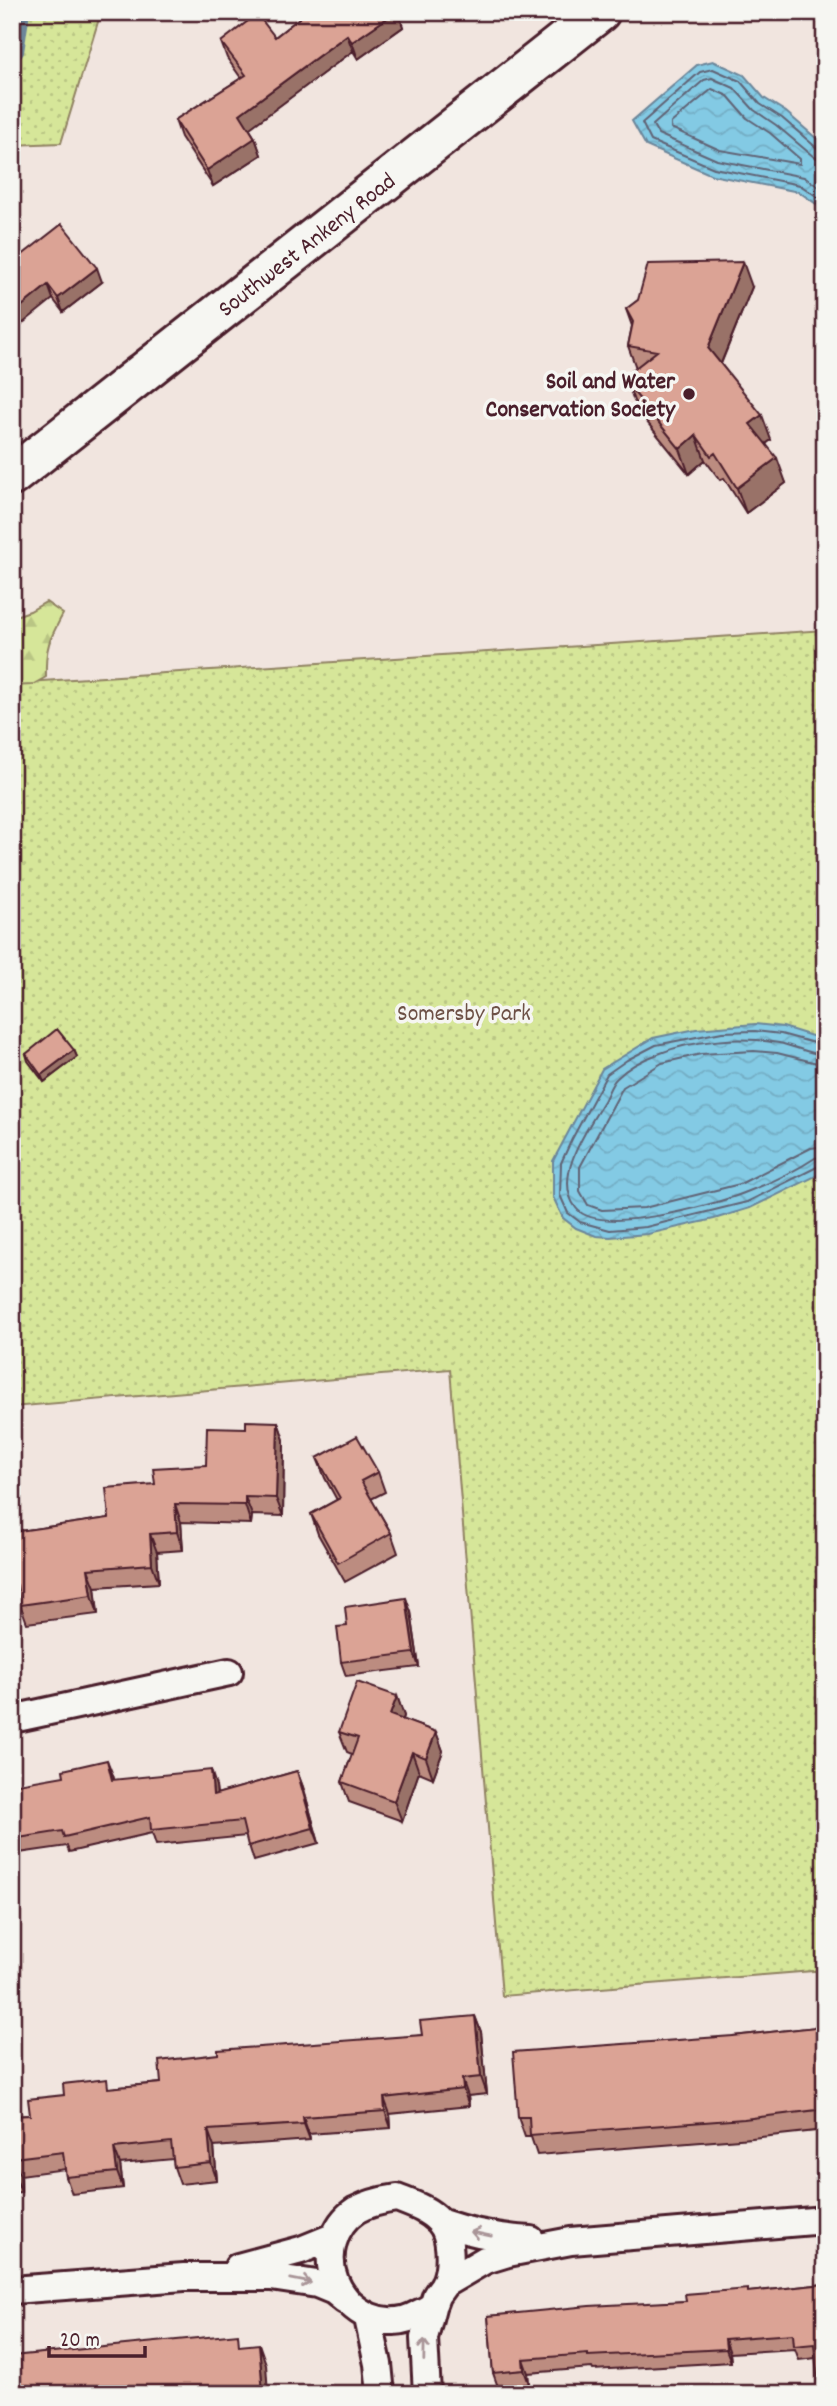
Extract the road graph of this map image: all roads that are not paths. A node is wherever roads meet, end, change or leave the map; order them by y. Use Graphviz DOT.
graph roads {
  1 [pos="600,12"];
  2 [pos="12,476"];
  3 [pos="229,1672"];
  4 [pos="12,1719"];
  5 [pos="825,2220"];
  6 [pos="442,2222"];
  7 [pos="333,2237"];
  8 [pos="571,2241"];
  9 [pos="184,2277"];
  10 [pos="444,2284"];
  11 [pos="12,2290"];
  12 [pos="345,2300"];
  13 [pos="432,2307"];
  14 [pos="369,2318"];
  15 [pos="381,2394"];
  16 [pos="427,2394"];
  1 -- 2 [label="street, Southwest Ankeny Road"];
  3 -- 4 [label="street"];
  5 -- 8 [label="street"];
  6 -- 7 [label="street"];
  8 -- 6 [label="street, one-way"];
  6 -- 10 [label="street"];
  7 -- 9 [label="street"];
  7 -- 12 [label="street"];
  8 -- 10 [label="street"];
  9 -- 11 [label="street"];
  9 -- 12 [label="street, one-way"];
  10 -- 13 [label="street"];
  12 -- 14 [label="street"];
  13 -- 14 [label="street"];
  16 -- 13 [label="street, one-way"];
  14 -- 15 [label="street"];
}
